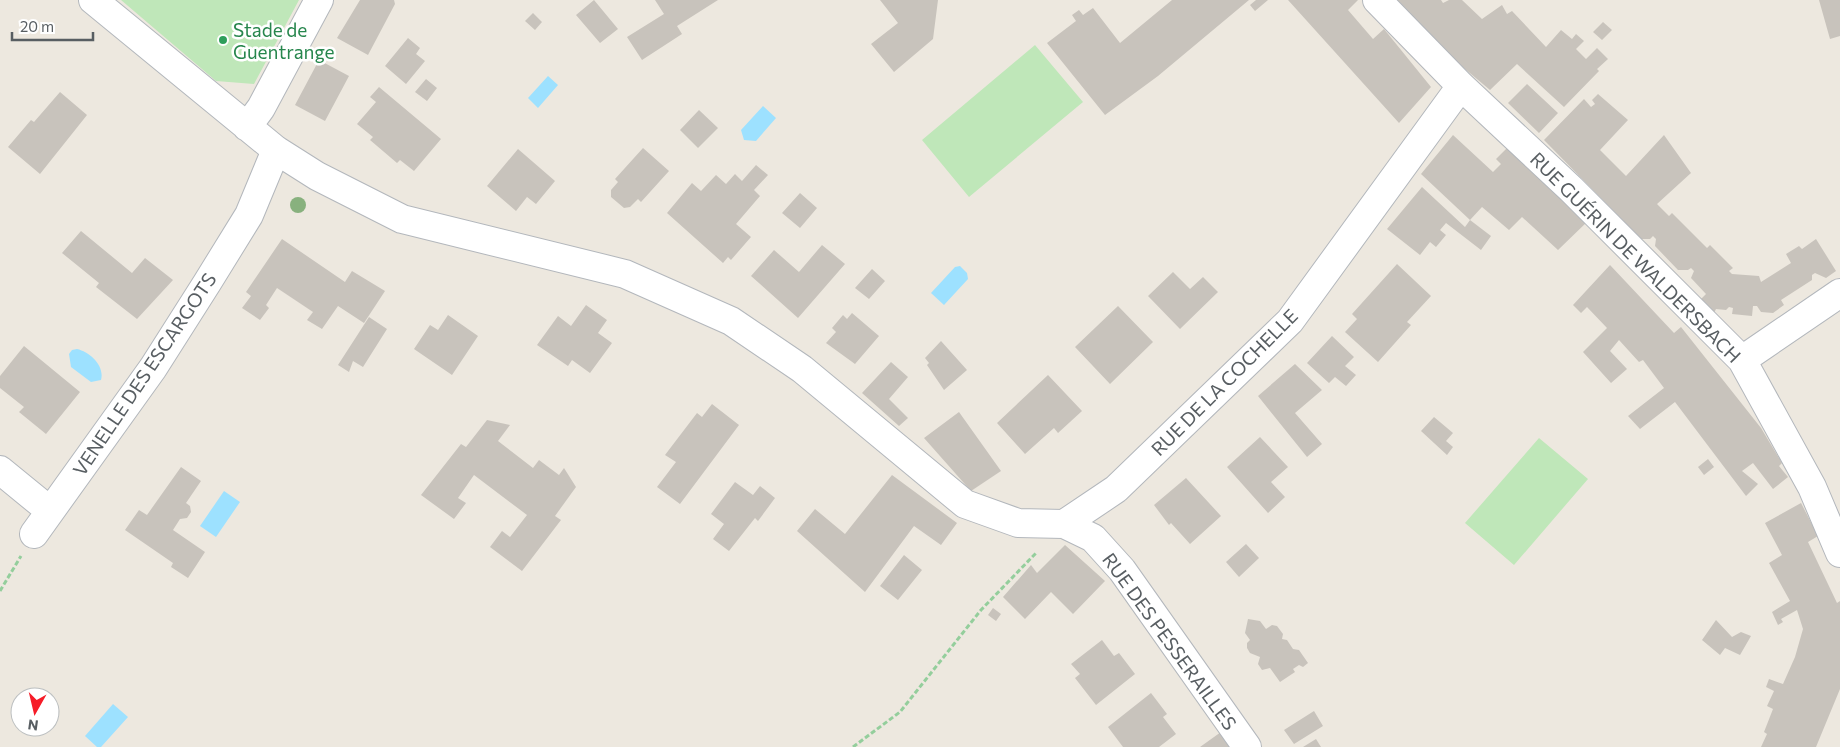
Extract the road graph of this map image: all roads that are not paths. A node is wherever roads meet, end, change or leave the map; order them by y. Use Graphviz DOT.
graph roads {
  1 [pos="93,0"];
  2 [pos="319,0"];
  3 [pos="1377,0"];
  4 [pos="1461,86"];
  5 [pos="247,127"];
  6 [pos="276,150"];
  7 [pos="1840,293"];
  8 [pos="1742,360"];
  9 [pos="0,470"];
  10 [pos="49,510"];
  11 [pos="1064,524"];
  12 [pos="34,534"];
  13 [pos="1840,553"];
  14 [pos="1247,747"];
  1 -- 5 [label="street"];
  2 -- 5 [label="street"];
  3 -- 4 [label="street, RUE GUÉRIN DE WALDERSBACH"];
  4 -- 8 [label="street, RUE GUÉRIN DE WALDERSBACH"];
  4 -- 11 [label="street, RUE DE LA COCHELLE"];
  5 -- 6 [label="street"];
  6 -- 10 [label="street, VENELLE DES ESCARGOTS"];
  6 -- 11 [label="street"];
  7 -- 8 [label="street"];
  8 -- 13 [label="street, RUE GUÉRIN DE WALDERSBACH"];
  9 -- 10 [label="street"];
  10 -- 12 [label="street, VENELLE DES ESCARGOTS"];
  11 -- 14 [label="street, RUE DES PESSERAILLES"];
}
